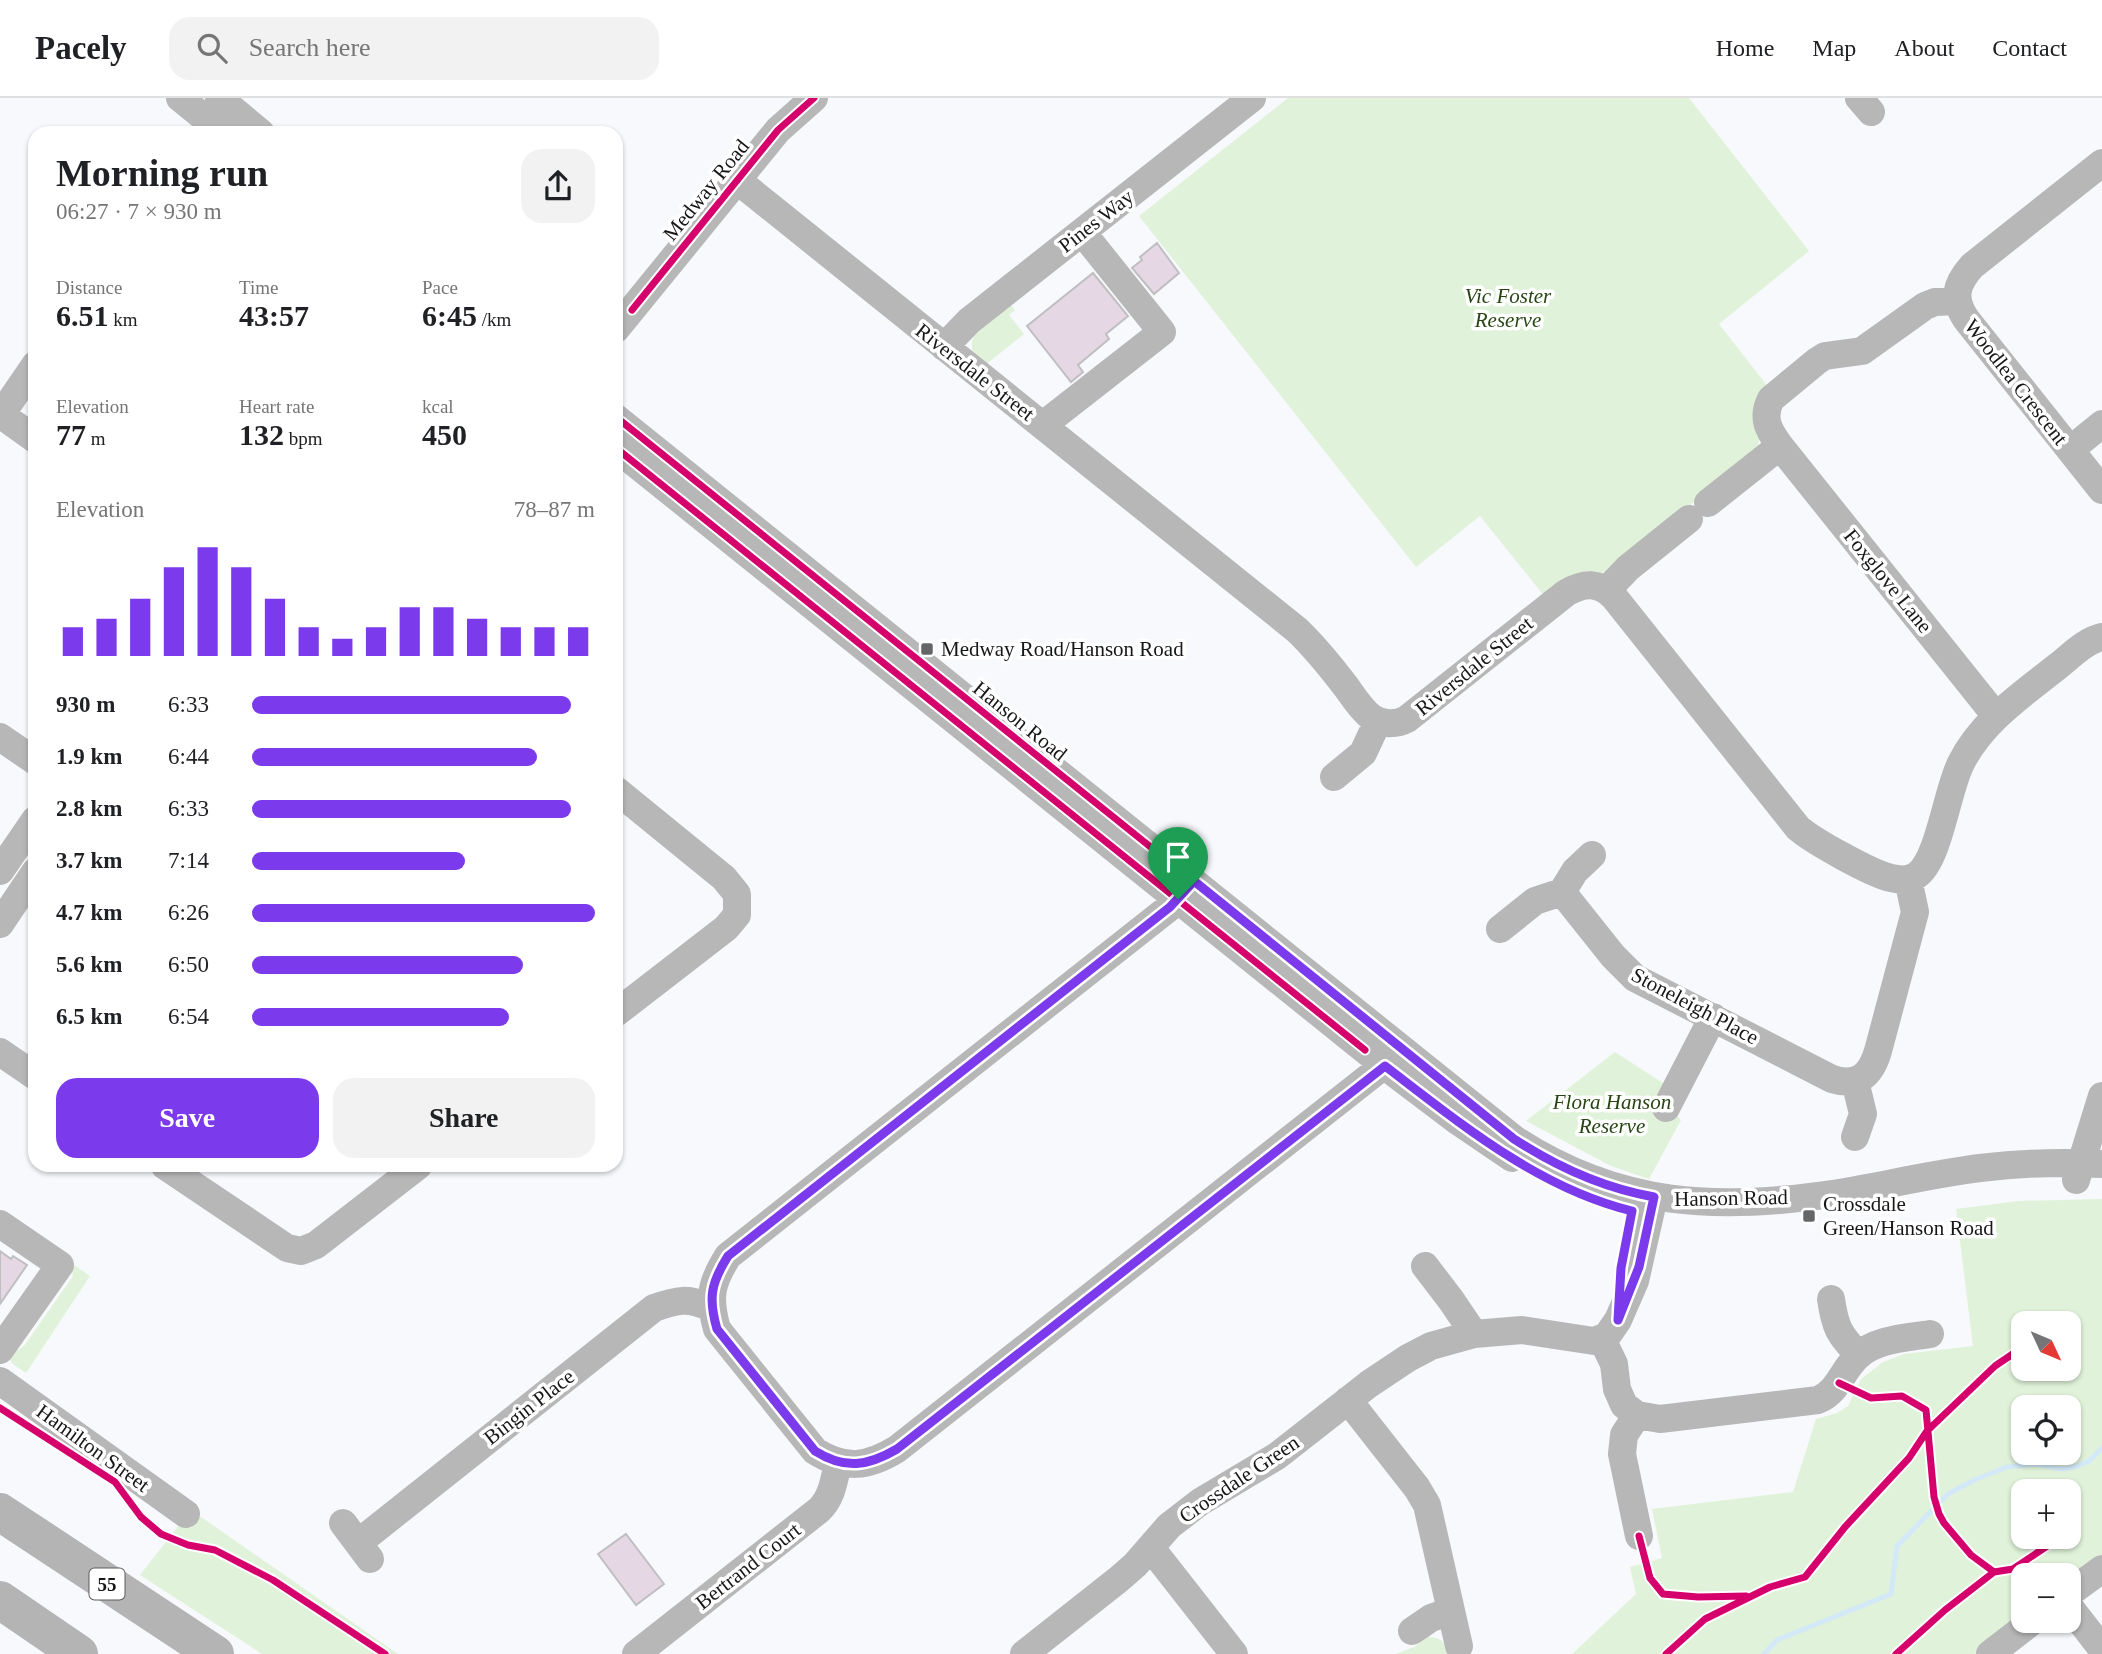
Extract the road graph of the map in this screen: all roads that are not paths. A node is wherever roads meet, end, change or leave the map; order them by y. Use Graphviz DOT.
graph roads {
  1 [pos="180,98"];
  2 [pos="219,98"];
  3 [pos="814,98"];
  4 [pos="1252,98"];
  5 [pos="214,126"];
  6 [pos="253,126"];
  7 [pos="2102,163"];
  8 [pos="737,180"];
  9 [pos="1082,232"];
  10 [pos="1957,301"];
  11 [pos="623,320"];
  12 [pos="944,348"];
  13 [pos="28,375"];
  14 [pos="0,415"];
  15 [pos="623,424"];
  16 [pos="2102,424"];
  17 [pos="1043,425"];
  18 [pos="28,434"];
  19 [pos="1780,446"];
  20 [pos="2070,450"];
  21 [pos="623,453"];
  22 [pos="2102,490"];
  23 [pos="1607,590"];
  24 [pos="2102,637"];
  25 [pos="1996,716"];
  26 [pos="1378,721"];
  27 [pos="0,737"];
  28 [pos="28,756"];
  29 [pos="1334,777"];
  30 [pos="623,796"];
  31 [pos="28,831"];
  32 [pos="1592,855"];
  33 [pos="0,872"];
  34 [pos="1908,879"];
  35 [pos="28,882"];
  36 [pos="1186,890"];
  37 [pos="1562,892"];
  38 [pos="0,924"];
  39 [pos="1500,929"];
  40 [pos="623,1008"];
  41 [pos="1713,1017"];
  42 [pos="0,1052"];
  43 [pos="1394,1058"];
  44 [pos="28,1071"];
  45 [pos="1855,1081"];
  46 [pos="2102,1096"];
  47 [pos="1666,1108"];
  48 [pos="1855,1137"];
  49 [pos="2093,1170"];
  50 [pos="175,1172"];
  51 [pos="410,1172"];
  52 [pos="1643,1204"];
  53 [pos="0,1224"];
  54 [pos="1424,1266"];
  55 [pos="1831,1299"];
  56 [pos="711,1308"];
  57 [pos="1610,1330"];
  58 [pos="1474,1334"];
  59 [pos="1930,1334"];
  60 [pos="0,1350"];
  61 [pos="1859,1355"];
  62 [pos="0,1381"];
  63 [pos="1348,1400"];
  64 [pos="1637,1415"];
  65 [pos="838,1462"];
  66 [pos="0,1512"];
  67 [pos="187,1514"];
  68 [pos="1639,1536"];
  69 [pos="357,1542"];
  70 [pos="1151,1548"];
  71 [pos="2102,1569"];
  72 [pos="2081,1584"];
  73 [pos="0,1600"];
  74 [pos="1451,1611"];
  75 [pos="2081,1622"];
  76 [pos="1412,1631"];
  77 [pos="2017,1633"];
  78 [pos="1459,1646"];
  79 [pos="2102,1649"];
  80 [pos="79,1654"];
  81 [pos="215,1654"];
  82 [pos="636,1654"];
  83 [pos="1024,1654"];
  84 [pos="1234,1654"];
  85 [pos="1990,1654"];
  1 -- 5 [label="street"];
  2 -- 6 [label="street"];
  3 -- 8 [label="street, Medway Road"];
  4 -- 9 [label="street, Pines Way"];
  7 -- 10 [label="street, Woodlea Crescent"];
  8 -- 11 [label="street, Medway Road"];
  8 -- 12 [label="street, Riversdale Street"];
  9 -- 12 [label="street, Pines Way"];
  9 -- 17 [label="street"];
  10 -- 19 [label="street, Foxglove Lane"];
  10 -- 20 [label="street, Woodlea Crescent"];
  12 -- 17 [label="street, Riversdale Street"];
  13 -- 14 [label="street"];
  14 -- 18 [label="street"];
  15 -- 36 [label="street, Hanson Road"];
  16 -- 20 [label="street"];
  17 -- 26 [label="street, Riversdale Street"];
  19 -- 23 [label="street"];
  19 -- 25 [label="street, Foxglove Lane"];
  20 -- 22 [label="street, Woodlea Crescent"];
  21 -- 36 [label="street, Hanson Road"];
  23 -- 26 [label="street, Riversdale Street"];
  23 -- 34 [label="street"];
  24 -- 25 [label="street"];
  25 -- 34 [label="street"];
  26 -- 29 [label="street"];
  27 -- 28 [label="street"];
  30 -- 40 [label="street"];
  31 -- 33 [label="street"];
  32 -- 37 [label="street"];
  34 -- 45 [label="street"];
  35 -- 38 [label="street"];
  36 -- 43 [label="street, Hanson Road"];
  36 -- 56 [label="street"];
  37 -- 39 [label="street"];
  37 -- 41 [label="street, Stoneleigh Place"];
  41 -- 45 [label="street, Stoneleigh Place"];
  41 -- 47 [label="street"];
  42 -- 44 [label="street"];
  43 -- 52 [label="street, Hanson Road"];
  43 -- 65 [label="street"];
  45 -- 48 [label="street"];
  46 -- 49 [label="street"];
  49 -- 52 [label="street, Hanson Road"];
  50 -- 51 [label="street"];
  52 -- 57 [label="street"];
  53 -- 60 [label="street"];
  54 -- 58 [label="street"];
  55 -- 61 [label="street"];
  56 -- 65 [label="street"];
  56 -- 69 [label="street, Bingin Place"];
  57 -- 58 [label="street, Crossdale Green"];
  57 -- 64 [label="street"];
  58 -- 63 [label="street, Crossdale Green"];
  59 -- 61 [label="street"];
  61 -- 64 [label="street"];
  62 -- 67 [label="street, Hamilton Street"];
  63 -- 70 [label="street, Crossdale Green"];
  63 -- 74 [label="street"];
  64 -- 68 [label="street"];
  65 -- 82 [label="street, Bertrand Court"];
  66 -- 81 [label="highway, 55"];
  70 -- 83 [label="street, Crossdale Green"];
  70 -- 84 [label="street"];
  71 -- 72 [label="street"];
  73 -- 80 [label="highway"];
  74 -- 76 [label="street"];
  74 -- 78 [label="street"];
  75 -- 79 [label="street"];
  77 -- 85 [label="street"];
}
